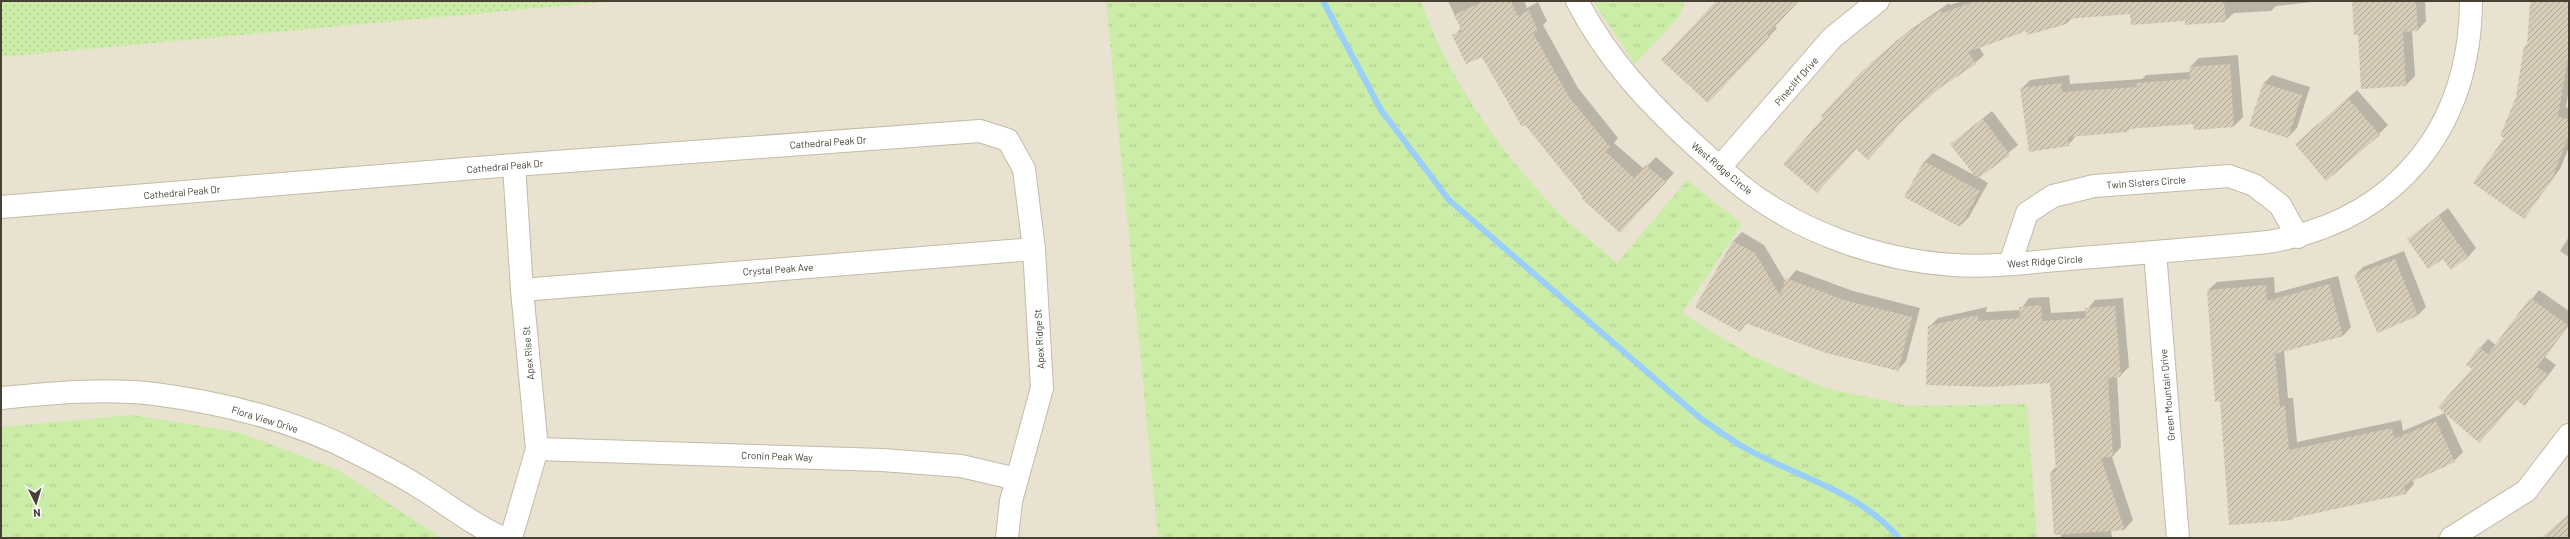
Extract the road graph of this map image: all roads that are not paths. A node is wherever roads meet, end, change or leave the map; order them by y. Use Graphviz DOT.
graph roads {
  1 [pos="1577,1"];
  2 [pos="1878,1"];
  3 [pos="2471,1"];
  4 [pos="1008,140"];
  5 [pos="514,165"];
  6 [pos="1720,167"];
  7 [pos="1,207"];
  8 [pos="2298,237"];
  9 [pos="1034,249"];
  10 [pos="2155,252"];
  11 [pos="2010,264"];
  12 [pos="522,290"];
  13 [pos="1,398"];
  14 [pos="2569,435"];
  15 [pos="536,449"];
  16 [pos="1017,479"];
  17 [pos="503,538"];
  18 [pos="511,538"];
  19 [pos="1007,538"];
  20 [pos="2178,538"];
  21 [pos="2451,538"];
  1 -- 6 [label="street, West Ridge Circle"];
  2 -- 6 [label="street, Pinecliff Drive"];
  3 -- 8 [label="street, West Ridge Circle"];
  4 -- 5 [label="street, Cathedral Peak Dr"];
  4 -- 9 [label="street, Apex Ridge St"];
  5 -- 7 [label="street, Cathedral Peak Dr"];
  5 -- 12 [label="street, Apex Rise St"];
  6 -- 11 [label="street, West Ridge Circle"];
  8 -- 10 [label="street, West Ridge Circle"];
  8 -- 11 [label="street, Twin Sisters Circle"];
  9 -- 12 [label="street, Crystal Peak Ave"];
  9 -- 16 [label="street, Apex Ridge St"];
  10 -- 11 [label="street, West Ridge Circle"];
  10 -- 20 [label="street, Green Mountain Drive"];
  12 -- 15 [label="street, Apex Rise St"];
  13 -- 17 [label="street, Flora View Drive"];
  14 -- 21 [label="street"];
  15 -- 16 [label="street, Cronin Peak Way"];
  15 -- 18 [label="street, Apex Rise St"];
  16 -- 19 [label="street, Apex Ridge St"];
}
